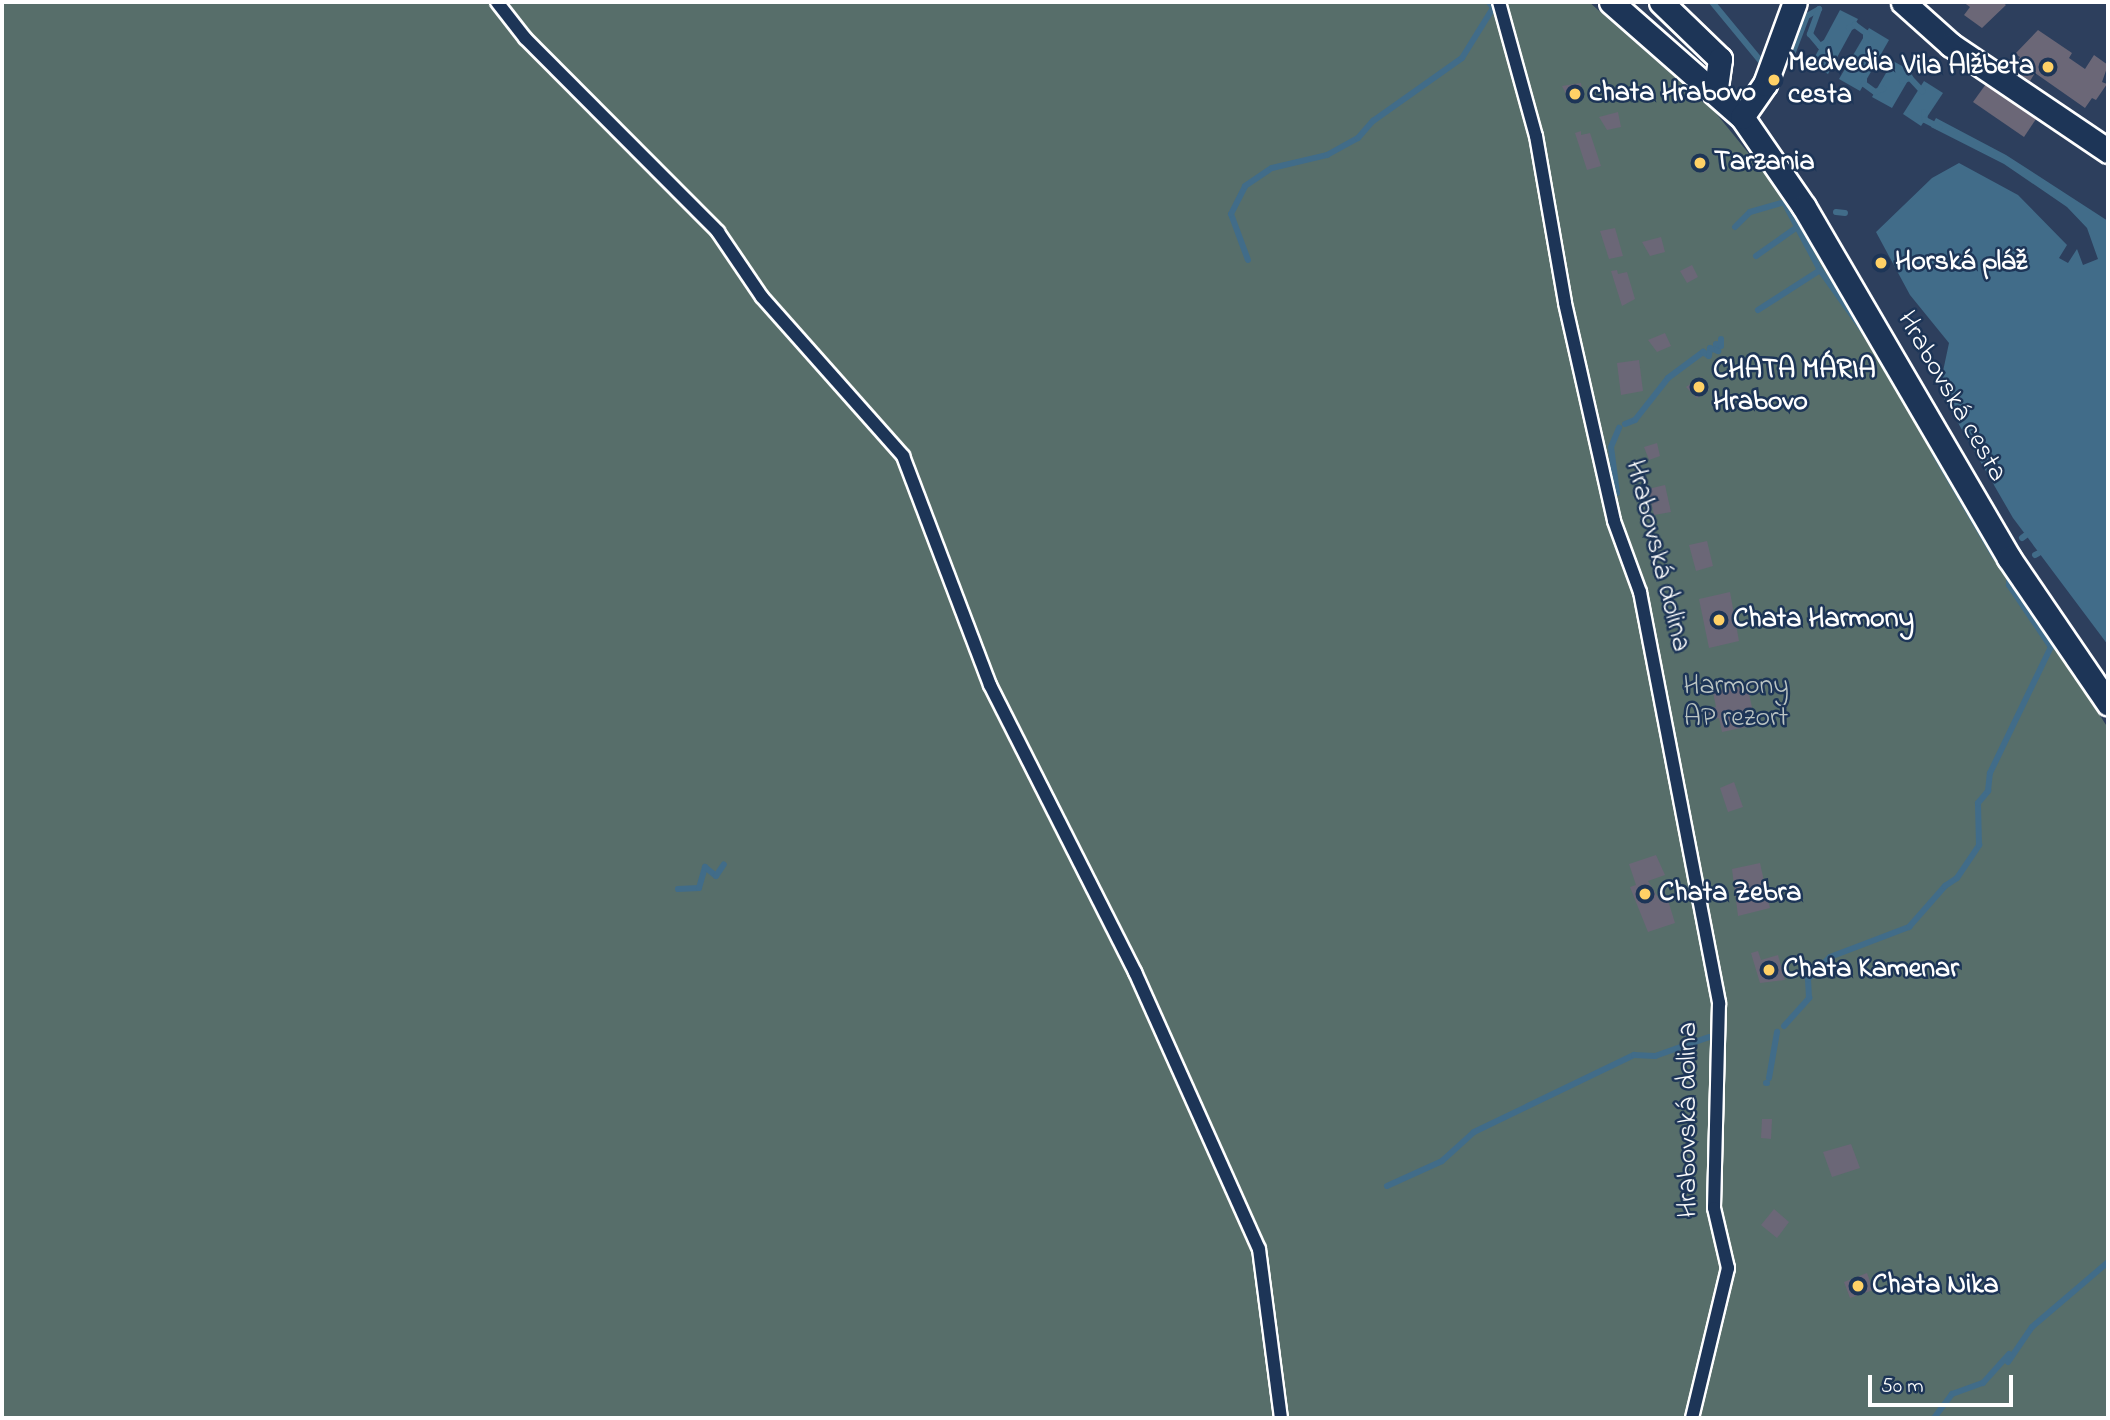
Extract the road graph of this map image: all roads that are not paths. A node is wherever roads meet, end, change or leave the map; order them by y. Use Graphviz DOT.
graph roads {
  1 [pos="497,2"];
  2 [pos="1499,2"];
  3 [pos="1611,2"];
  4 [pos="1661,2"];
  5 [pos="1795,2"];
  6 [pos="1913,6"];
  7 [pos="1716,89"];
  8 [pos="1742,117"];
  9 [pos="2108,151"];
  10 [pos="2108,704"];
  11 [pos="1280,1418"];
  12 [pos="1692,1418"];
  1 -- 11 [label="lane"];
  2 -- 12 [label="lane, Hrabovská dolina"];
  3 -- 7 [label="street, Hrabovská cesta"];
  4 -- 7 [label="street"];
  5 -- 8 [label="street"];
  6 -- 9 [label="street"];
  7 -- 8 [label="street, Hrabovská cesta"];
  8 -- 10 [label="street, Hrabovská cesta"];
}
